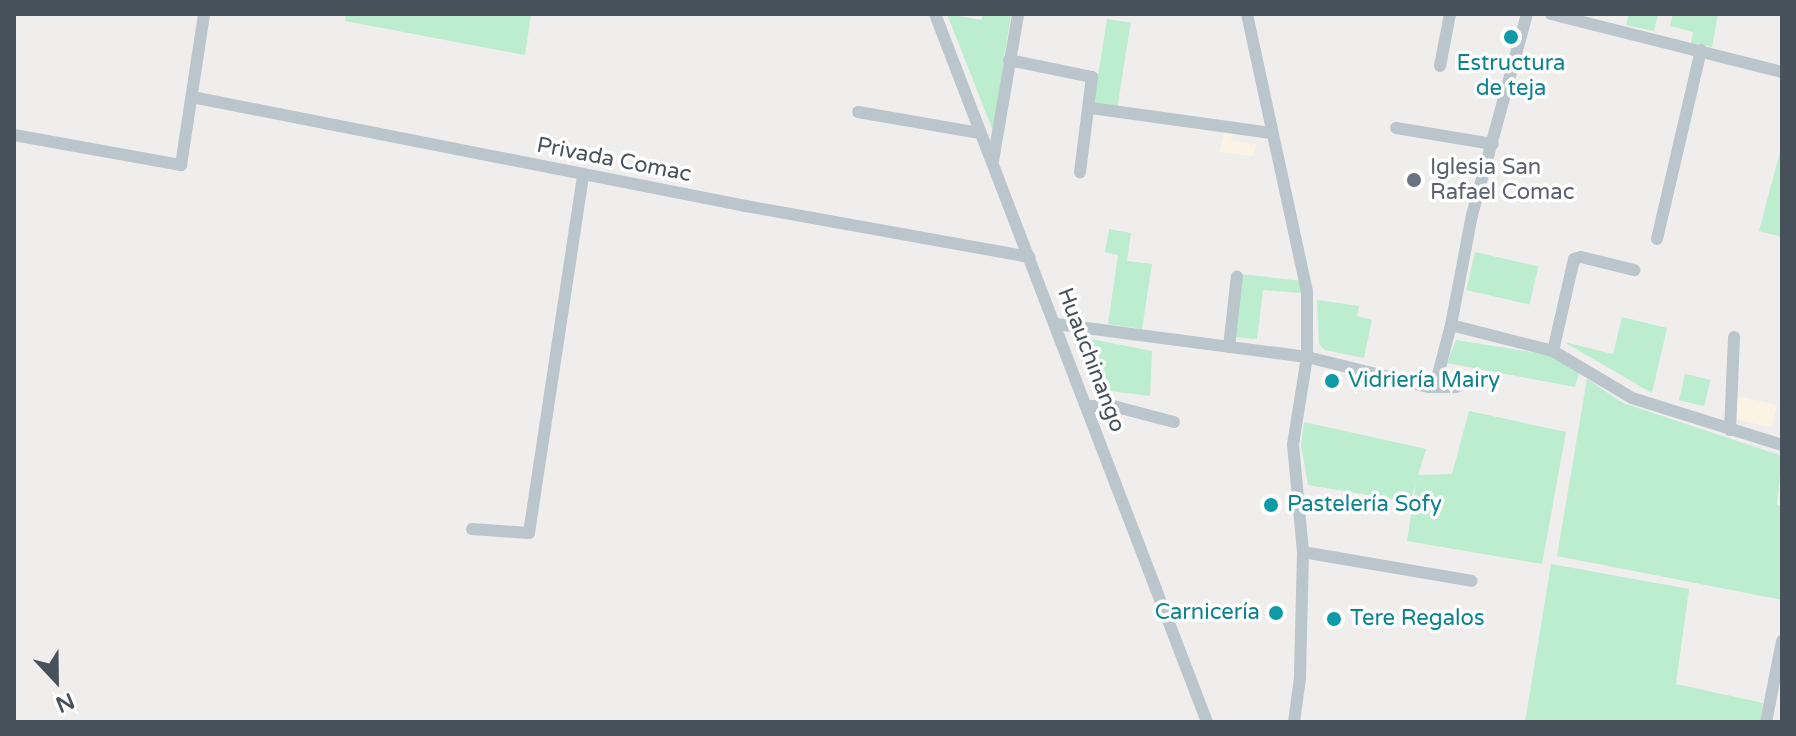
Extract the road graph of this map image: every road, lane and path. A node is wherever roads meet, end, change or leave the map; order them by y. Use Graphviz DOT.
graph roads {
  1 [pos="204,14"];
  2 [pos="935,14"];
  3 [pos="1018,14"];
  4 [pos="1247,14"];
  5 [pos="1450,14"];
  6 [pos="1527,14"];
  7 [pos="1551,14"];
  8 [pos="1621,14"];
  9 [pos="1618,30"];
  10 [pos="1701,50"];
  11 [pos="1009,60"];
  12 [pos="1440,66"];
  13 [pos="1782,72"];
  14 [pos="192,97"];
  15 [pos="1091,108"];
  16 [pos="858,112"];
  17 [pos="1396,128"];
  18 [pos="980,133"];
  19 [pos="1271,133"];
  20 [pos="14,135"];
  21 [pos="1493,144"];
  22 [pos="992,163"];
  23 [pos="1080,172"];
  24 [pos="583,175"];
  25 [pos="1657,239"];
  26 [pos="1029,257"];
  27 [pos="1634,270"];
  28 [pos="1237,276"];
  29 [pos="1056,324"];
  30 [pos="1451,325"];
  31 [pos="1734,337"];
  32 [pos="1229,347"];
  33 [pos="1553,351"];
  34 [pos="1307,357"];
  35 [pos="1435,386"];
  36 [pos="1456,387"];
  37 [pos="1087,406"];
  38 [pos="1174,422"];
  39 [pos="1730,430"];
  40 [pos="1782,445"];
  41 [pos="472,529"];
  42 [pos="1303,552"];
  43 [pos="1472,581"];
  44 [pos="1782,641"];
  45 [pos="1207,722"];
  46 [pos="1294,722"];
  47 [pos="1766,722"];
  1 -- 14 [label="street"];
  2 -- 18 [label="street, Huauchinango"];
  3 -- 11 [label="street"];
  4 -- 19 [label="street"];
  5 -- 12 [label="street"];
  6 -- 21 [label="street"];
  7 -- 9 [label="street"];
  8 -- 9 [label="street"];
  9 -- 10 [label="street"];
  10 -- 13 [label="street"];
  10 -- 25 [label="street"];
  11 -- 15 [label="street"];
  11 -- 22 [label="street"];
  14 -- 20 [label="street"];
  14 -- 24 [label="street, Privada Comac"];
  15 -- 19 [label="street"];
  15 -- 23 [label="street"];
  16 -- 18 [label="street"];
  17 -- 21 [label="street"];
  18 -- 22 [label="street, Huauchinango"];
  19 -- 34 [label="street"];
  21 -- 30 [label="street"];
  22 -- 26 [label="street, Huauchinango"];
  24 -- 26 [label="street, Privada Comac"];
  24 -- 41 [label="street"];
  26 -- 29 [label="street, Huauchinango"];
  27 -- 33 [label="street"];
  28 -- 32 [label="street"];
  29 -- 32 [label="street"];
  29 -- 37 [label="street, Huauchinango"];
  30 -- 33 [label="street"];
  30 -- 35 [label="street"];
  31 -- 39 [label="street"];
  32 -- 34 [label="street"];
  33 -- 39 [label="street"];
  34 -- 35 [label="street"];
  34 -- 42 [label="street"];
  35 -- 36 [label="street"];
  37 -- 38 [label="street"];
  37 -- 45 [label="street, Huauchinango"];
  39 -- 40 [label="street"];
  42 -- 43 [label="street"];
  42 -- 46 [label="street"];
  44 -- 47 [label="street"];
}
